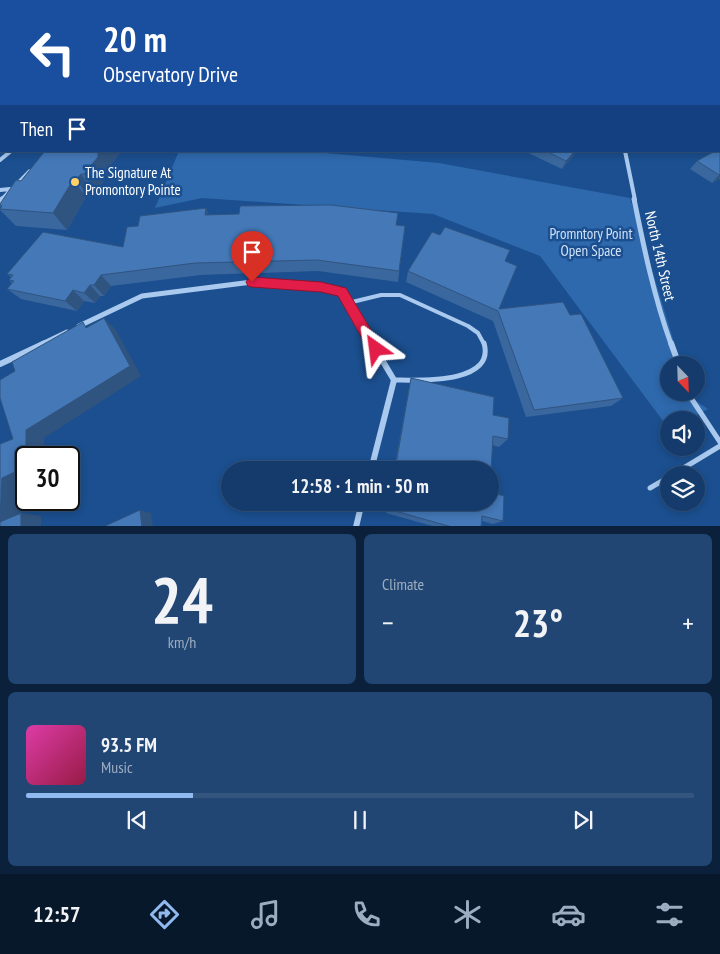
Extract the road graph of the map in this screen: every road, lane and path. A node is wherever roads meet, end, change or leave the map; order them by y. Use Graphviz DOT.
graph roads {
  1 [pos="10,152"];
  2 [pos="625,152"];
  3 [pos="0,160"];
  4 [pos="37,164"];
  5 [pos="10,189"];
  6 [pos="0,190"];
  7 [pos="0,201"];
  8 [pos="348,303"];
  9 [pos="676,356"];
  10 [pos="0,364"];
  11 [pos="394,380"];
  12 [pos="693,401"];
  13 [pos="720,442"];
  14 [pos="720,446"];
  15 [pos="372,461"];
  16 [pos="687,466"];
  17 [pos="660,482"];
  18 [pos="650,488"];
  19 [pos="360,511"];
  20 [pos="356,526"];
  1 -- 3 [label="street"];
  2 -- 9 [label="street, North 14th Street"];
  4 -- 5 [label="street"];
  5 -- 6 [label="street"];
  5 -- 7 [label="street"];
  8 -- 10 [label="street"];
  8 -- 11 [label="street"];
  8 -- 11 [label="lane"];
  11 -- 15 [label="street"];
  12 -- 13 [label="lane"];
  14 -- 16 [label="lane"];
  17 -- 18 [label="lane"];
  19 -- 20 [label="street"];
}
